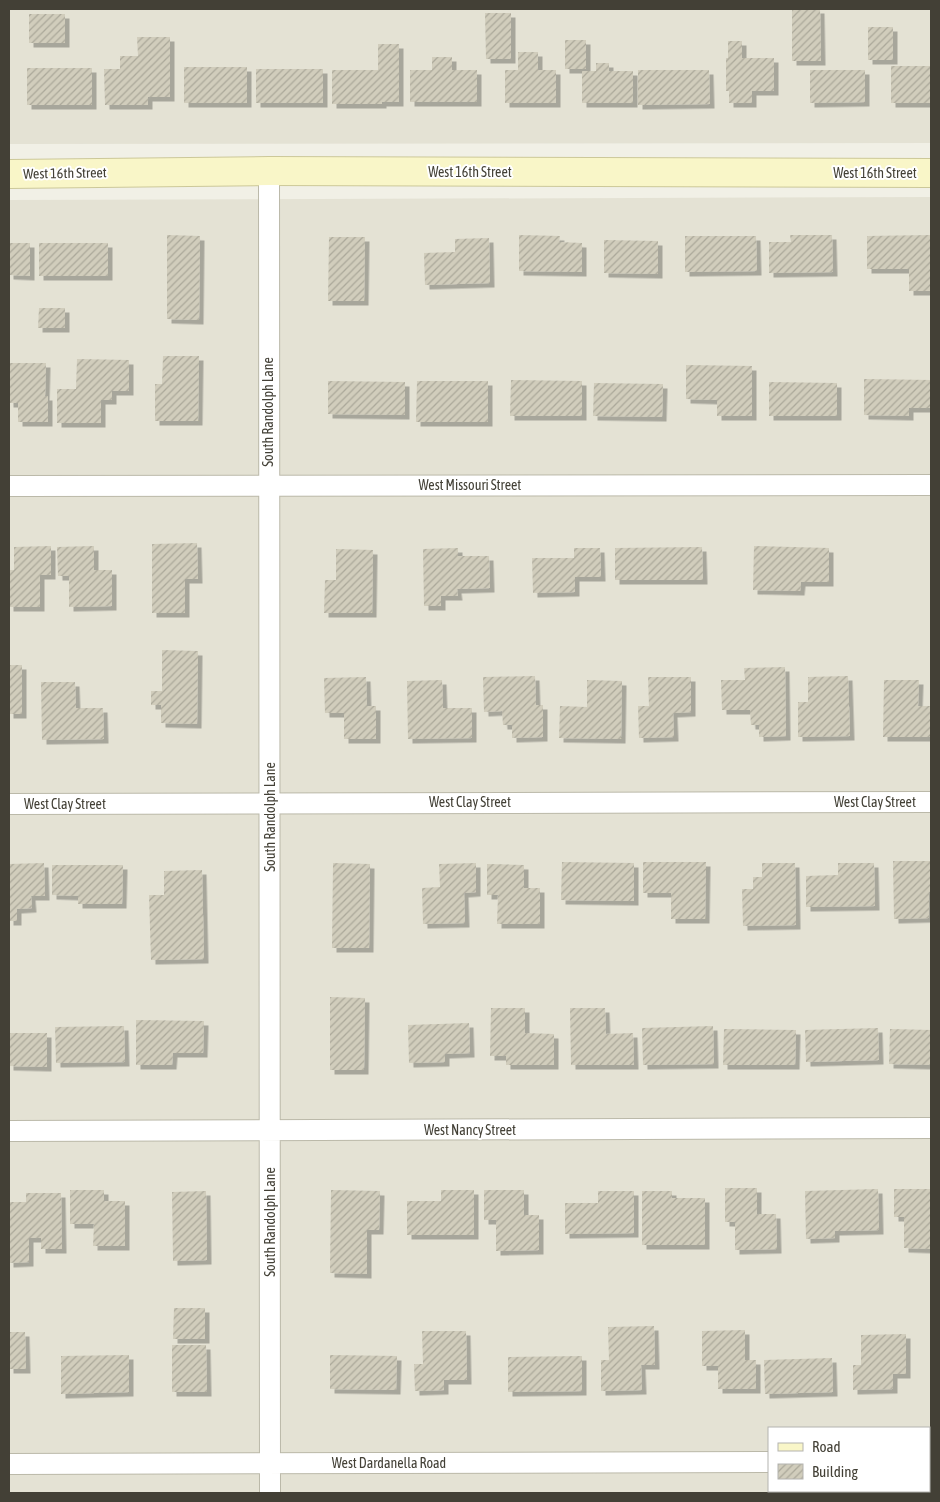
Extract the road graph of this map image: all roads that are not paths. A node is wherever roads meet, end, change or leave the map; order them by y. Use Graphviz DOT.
graph roads {
  1 [pos="269,171"];
  2 [pos="931,173"];
  3 [pos="9,174"];
  4 [pos="268,485"];
  5 [pos="931,485"];
  6 [pos="9,486"];
  7 [pos="931,802"];
  8 [pos="270,803"];
  9 [pos="9,804"];
  10 [pos="931,1128"];
  11 [pos="270,1130"];
  12 [pos="9,1131"];
  13 [pos="768,1462"];
  14 [pos="270,1463"];
  15 [pos="9,1464"];
  16 [pos="270,1493"];
  1 -- 2 [label="street, West 16th Street"];
  1 -- 3 [label="street, West 16th Street"];
  1 -- 4 [label="street, South Randolph Lane"];
  4 -- 5 [label="street, West Missouri Street"];
  4 -- 6 [label="street, West Missouri Street"];
  4 -- 8 [label="street, South Randolph Lane"];
  7 -- 8 [label="street, West Clay Street"];
  8 -- 9 [label="street, West Clay Street"];
  8 -- 11 [label="street, South Randolph Lane"];
  10 -- 11 [label="street, West Nancy Street"];
  11 -- 12 [label="street, West Nancy Street"];
  11 -- 14 [label="street, South Randolph Lane"];
  13 -- 14 [label="street, West Dardanella Road"];
  14 -- 15 [label="street, West Dardanella Road"];
  14 -- 16 [label="street, South Randolph Lane"];
}
